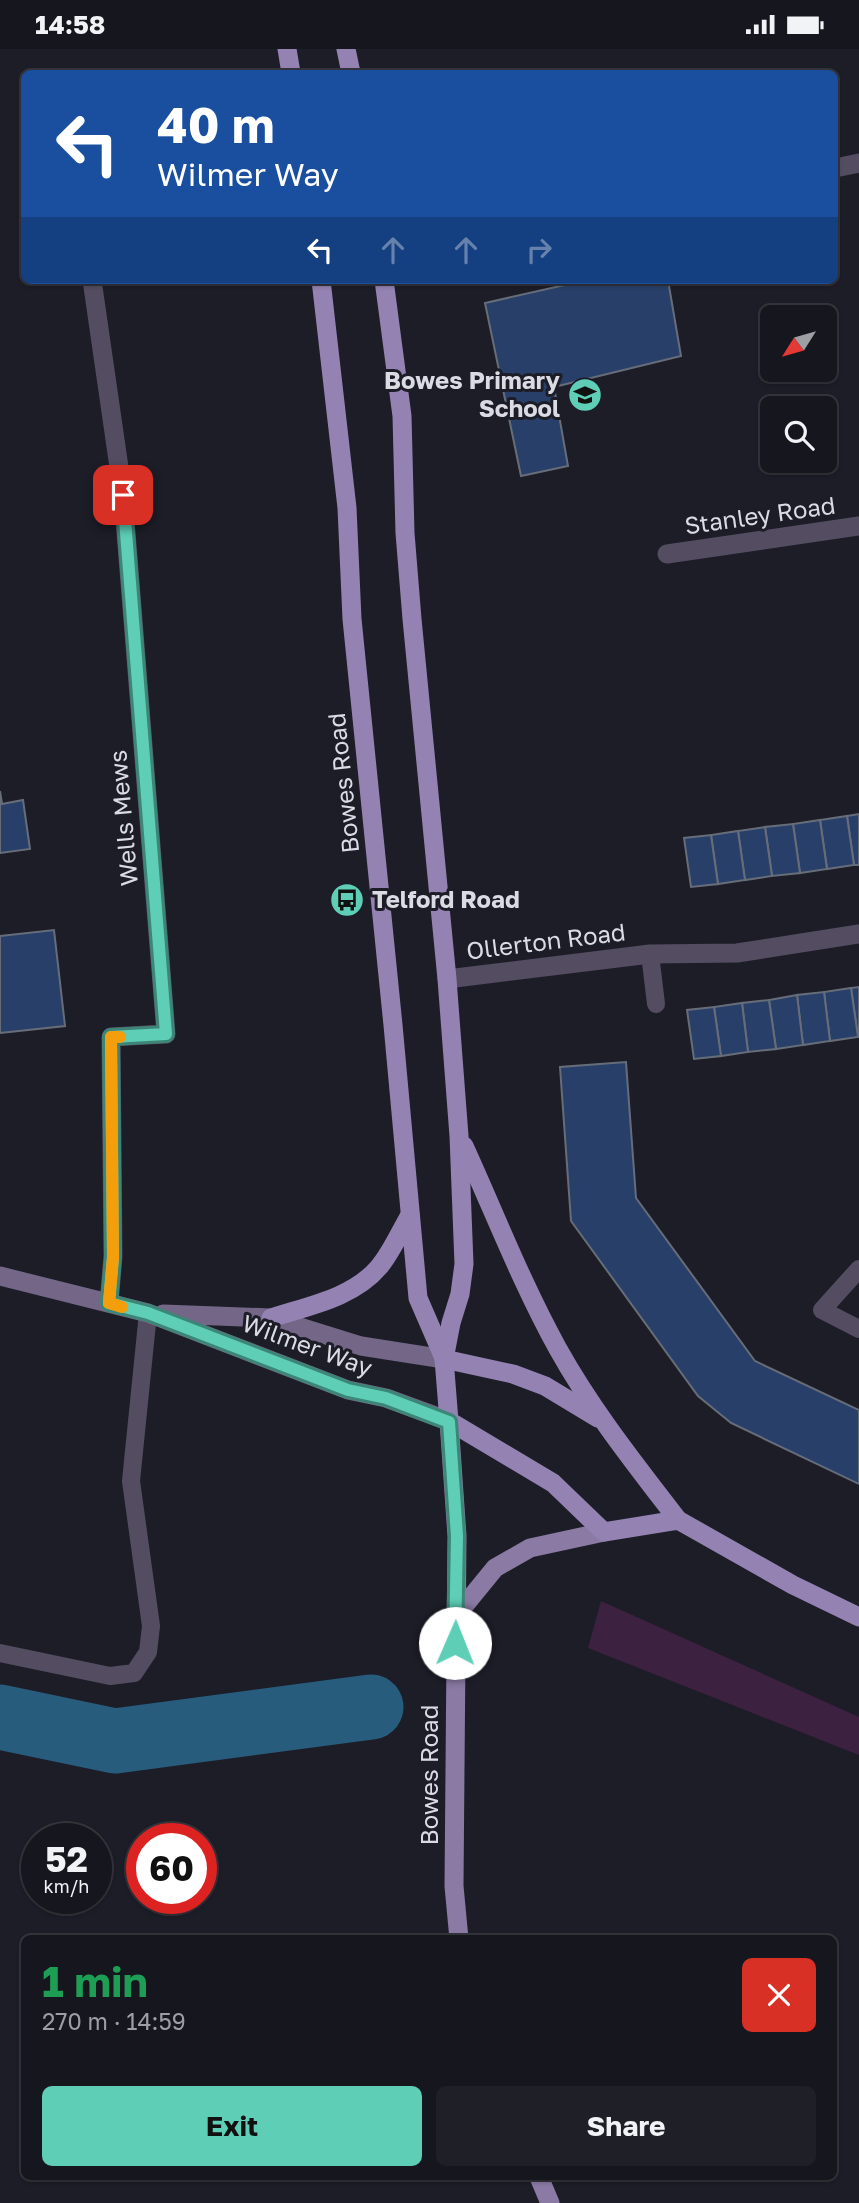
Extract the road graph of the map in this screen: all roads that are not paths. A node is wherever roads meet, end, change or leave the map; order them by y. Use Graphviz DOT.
graph roads {
  1 [pos="287,49"];
  2 [pos="346,49"];
  3 [pos="290,70"];
  4 [pos="350,70"];
  5 [pos="859,163"];
  6 [pos="838,167"];
  7 [pos="93,284"];
  8 [pos="321,284"];
  9 [pos="385,284"];
  10 [pos="859,526"];
  11 [pos="667,554"];
  12 [pos="859,934"];
  13 [pos="650,954"];
  14 [pos="447,979"];
  15 [pos="656,1004"];
  16 [pos="459,1136"];
  17 [pos="410,1215"];
  18 [pos="859,1269"];
  19 [pos="0,1276"];
  20 [pos="109,1303"];
  21 [pos="148,1313"];
  22 [pos="271,1318"];
  23 [pos="859,1329"];
  24 [pos="444,1359"];
  25 [pos="601,1419"];
  26 [pos="449,1422"];
  27 [pos="678,1520"];
  28 [pos="604,1532"];
  29 [pos="859,1617"];
  30 [pos="455,1618"];
  31 [pos="0,1654"];
  32 [pos="459,1935"];
  33 [pos="540,2180"];
  34 [pos="550,2203"];
  1 -- 3 [label="highway"];
  2 -- 4 [label="highway"];
  5 -- 6 [label="street"];
  7 -- 20 [label="street, Wells Mews"];
  8 -- 17 [label="highway, Bowes Road"];
  9 -- 14 [label="highway, Bowes Road"];
  10 -- 11 [label="street, Stanley Road"];
  12 -- 13 [label="street, Ollerton Road"];
  13 -- 14 [label="street, Ollerton Road"];
  13 -- 15 [label="lane, Ollerton Road"];
  14 -- 16 [label="highway, Bowes Road"];
  16 -- 24 [label="highway, Bowes Road"];
  16 -- 25 [label="highway, Bowes Road"];
  17 -- 22 [label="highway"];
  17 -- 24 [label="highway, Bowes Road"];
  18 -- 23 [label="lane"];
  19 -- 20 [label="main road, Wilmer Way"];
  20 -- 21 [label="main road, Wilmer Way"];
  21 -- 22 [label="main road, Wilmer Way"];
  21 -- 26 [label="main road, Wilmer Way"];
  21 -- 31 [label="lane"];
  22 -- 24 [label="main road, Wilmer Way"];
  24 -- 25 [label="highway"];
  24 -- 26 [label="highway, Bowes Road"];
  25 -- 27 [label="highway, Bowes Road"];
  26 -- 28 [label="highway"];
  26 -- 30 [label="main road, Bowes Road"];
  27 -- 28 [label="highway"];
  27 -- 29 [label="highway"];
  28 -- 30 [label="main road"];
  30 -- 32 [label="main road, Bowes Road"];
  33 -- 34 [label="main road"];
}
